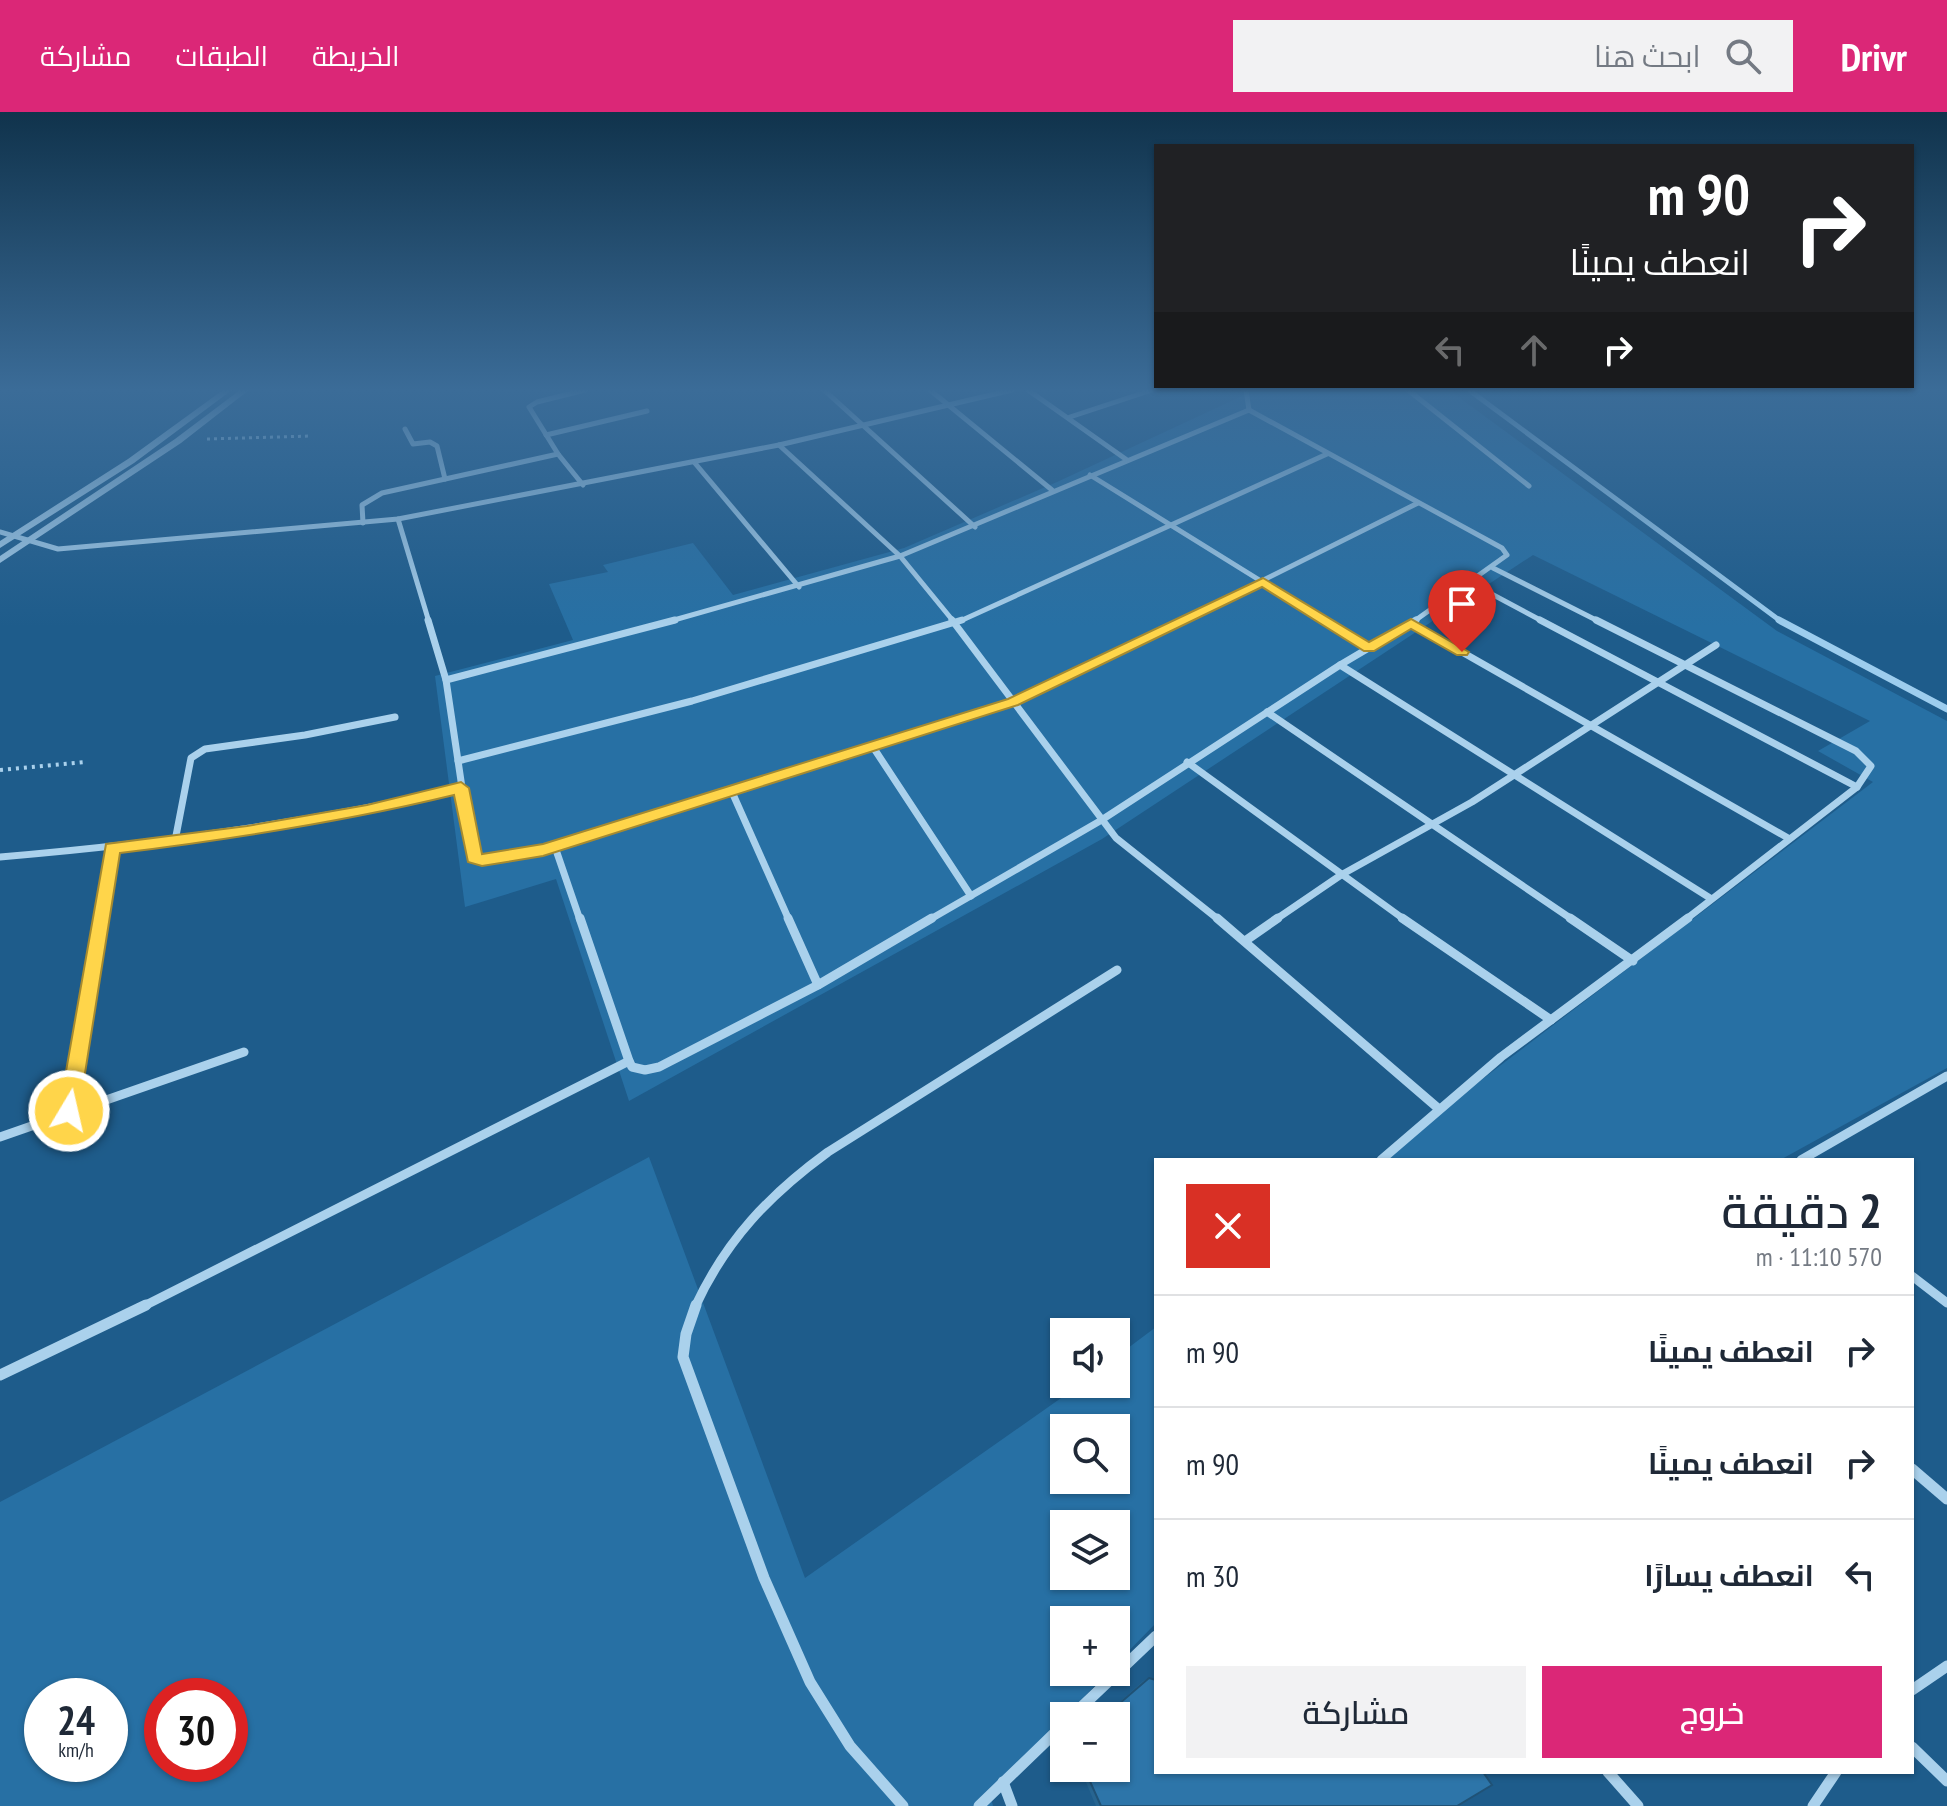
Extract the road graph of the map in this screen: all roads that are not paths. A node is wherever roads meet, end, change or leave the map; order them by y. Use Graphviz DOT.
graph roads {
  1 [pos="118,469"];
  2 [pos="136,469"];
  3 [pos="442,469"];
  4 [pos="490,469"];
  5 [pos="570,469"];
  6 [pos="660,469"];
  7 [pos="700,469"];
  8 [pos="805,469"];
  9 [pos="911,469"];
  10 [pos="1026,469"];
  11 [pos="1105,469"];
  12 [pos="1293,469"];
  13 [pos="1355,469"];
  14 [pos="1508,469"];
  15 [pos="1090,475"];
  16 [pos="445,479"];
  17 [pos="583,485"];
  18 [pos="1529,486"];
  19 [pos="1052,490"];
  20 [pos="1418,503"];
  21 [pos="398,519"];
  22 [pos="363,523"];
  23 [pos="1169,523"];
  24 [pos="975,527"];
  25 [pos="0,532"];
  26 [pos="14,536"];
  27 [pos="27,542"];
  28 [pos="0,545"];
  29 [pos="900,556"];
  30 [pos="0,560"];
  31 [pos="1493,568"];
  32 [pos="1263,582"];
  33 [pos="1471,583"];
  34 [pos="799,587"];
  35 [pos="955,623"];
  36 [pos="1411,623"];
  37 [pos="1716,645"];
  38 [pos="1369,648"];
  39 [pos="1687,664"];
  40 [pos="1340,665"];
  41 [pos="446,680"];
  42 [pos="1660,680"];
  43 [pos="1013,702"];
  44 [pos="1267,712"];
  45 [pos="395,717"];
  46 [pos="1591,724"];
  47 [pos="873,747"];
  48 [pos="458,761"];
  49 [pos="1187,762"];
  50 [pos="1514,772"];
  51 [pos="1857,787"];
  52 [pos="461,788"];
  53 [pos="732,792"];
  54 [pos="1100,821"];
  55 [pos="1431,824"];
  56 [pos="1788,838"];
  57 [pos="175,841"];
  58 [pos="555,847"];
  59 [pos="112,848"];
  60 [pos="0,857"];
  61 [pos="1341,875"];
  62 [pos="971,896"];
  63 [pos="1710,898"];
  64 [pos="1245,941"];
  65 [pos="1633,961"];
  66 [pos="1117,970"];
  67 [pos="818,985"];
  68 [pos="1551,1020"];
  69 [pos="244,1052"];
  70 [pos="629,1061"];
  71 [pos="1947,1076"];
  72 [pos="1439,1109"];
  73 [pos="69,1111"];
  74 [pos="0,1137"];
  75 [pos="1383,1158"];
  76 [pos="1804,1158"];
  77 [pos="1914,1278"];
  78 [pos="1947,1303"];
  79 [pos="0,1375"];
  80 [pos="1914,1471"];
  81 [pos="1947,1499"];
  82 [pos="1154,1638"];
  83 [pos="1947,1666"];
  84 [pos="1914,1689"];
  85 [pos="1087,1702"];
  86 [pos="1050,1737"];
  87 [pos="1914,1749"];
  88 [pos="1610,1774"];
  89 [pos="1835,1774"];
  90 [pos="1947,1781"];
  91 [pos="1003,1782"];
  92 [pos="903,1806"];
  93 [pos="979,1806"];
  94 [pos="1012,1806"];
  95 [pos="1638,1806"];
  96 [pos="1813,1806"];
  1 -- 26 [label="street"];
  2 -- 27 [label="street"];
  3 -- 16 [label="street"];
  4 -- 16 [label="street"];
  5 -- 17 [label="street"];
  6 -- 17 [label="street"];
  7 -- 34 [label="street"];
  8 -- 29 [label="street"];
  9 -- 24 [label="street"];
  10 -- 19 [label="street"];
  11 -- 15 [label="street"];
  12 -- 23 [label="street"];
  13 -- 20 [label="street"];
  14 -- 18 [label="street"];
  15 -- 19 [label="street"];
  15 -- 23 [label="street"];
  16 -- 22 [label="street"];
  17 -- 21 [label="street"];
  19 -- 24 [label="street"];
  20 -- 31 [label="street"];
  20 -- 32 [label="street"];
  21 -- 22 [label="street"];
  21 -- 41 [label="street"];
  22 -- 27 [label="street"];
  23 -- 32 [label="street"];
  23 -- 35 [label="street"];
  24 -- 29 [label="street"];
  25 -- 26 [label="street"];
  26 -- 27 [label="street"];
  26 -- 28 [label="street"];
  27 -- 30 [label="street"];
  29 -- 34 [label="street"];
  29 -- 35 [label="street"];
  31 -- 33 [label="street"];
  31 -- 39 [label="street"];
  32 -- 38 [label="street"];
  32 -- 43 [label="street"];
  33 -- 36 [label="street"];
  33 -- 42 [label="street"];
  34 -- 41 [label="street"];
  35 -- 43 [label="street"];
  35 -- 48 [label="street"];
  36 -- 38 [label="street"];
  36 -- 46 [label="street"];
  37 -- 39 [label="street"];
  38 -- 40 [label="street"];
  39 -- 42 [label="street"];
  39 -- 51 [label="street"];
  40 -- 44 [label="street"];
  40 -- 50 [label="street"];
  41 -- 48 [label="street"];
  42 -- 46 [label="street"];
  42 -- 51 [label="street"];
  43 -- 47 [label="street"];
  43 -- 54 [label="street"];
  44 -- 49 [label="street"];
  44 -- 55 [label="street"];
  45 -- 57 [label="street"];
  46 -- 50 [label="street"];
  46 -- 56 [label="street"];
  47 -- 53 [label="street"];
  47 -- 62 [label="street"];
  48 -- 52 [label="street"];
  49 -- 54 [label="street"];
  49 -- 61 [label="street"];
  50 -- 55 [label="street"];
  50 -- 63 [label="street"];
  51 -- 56 [label="street"];
  52 -- 57 [label="street"];
  52 -- 58 [label="street"];
  53 -- 58 [label="street"];
  53 -- 67 [label="street"];
  54 -- 62 [label="street"];
  54 -- 64 [label="street"];
  55 -- 61 [label="street"];
  55 -- 65 [label="street"];
  56 -- 63 [label="street"];
  57 -- 59 [label="street"];
  58 -- 70 [label="street"];
  59 -- 60 [label="street"];
  59 -- 73 [label="street"];
  61 -- 64 [label="street"];
  61 -- 68 [label="street"];
  62 -- 67 [label="street"];
  63 -- 65 [label="street"];
  64 -- 72 [label="street"];
  65 -- 68 [label="street"];
  66 -- 92 [label="street"];
  67 -- 70 [label="street"];
  68 -- 72 [label="street"];
  69 -- 73 [label="street"];
  70 -- 79 [label="street"];
  71 -- 76 [label="street"];
  72 -- 75 [label="street"];
  73 -- 74 [label="street"];
  77 -- 78 [label="street"];
  80 -- 81 [label="street"];
  82 -- 85 [label="street"];
  83 -- 84 [label="street"];
  86 -- 91 [label="street"];
  87 -- 90 [label="street"];
  88 -- 95 [label="street"];
  89 -- 96 [label="street"];
  91 -- 93 [label="street"];
  91 -- 94 [label="street"];
}
